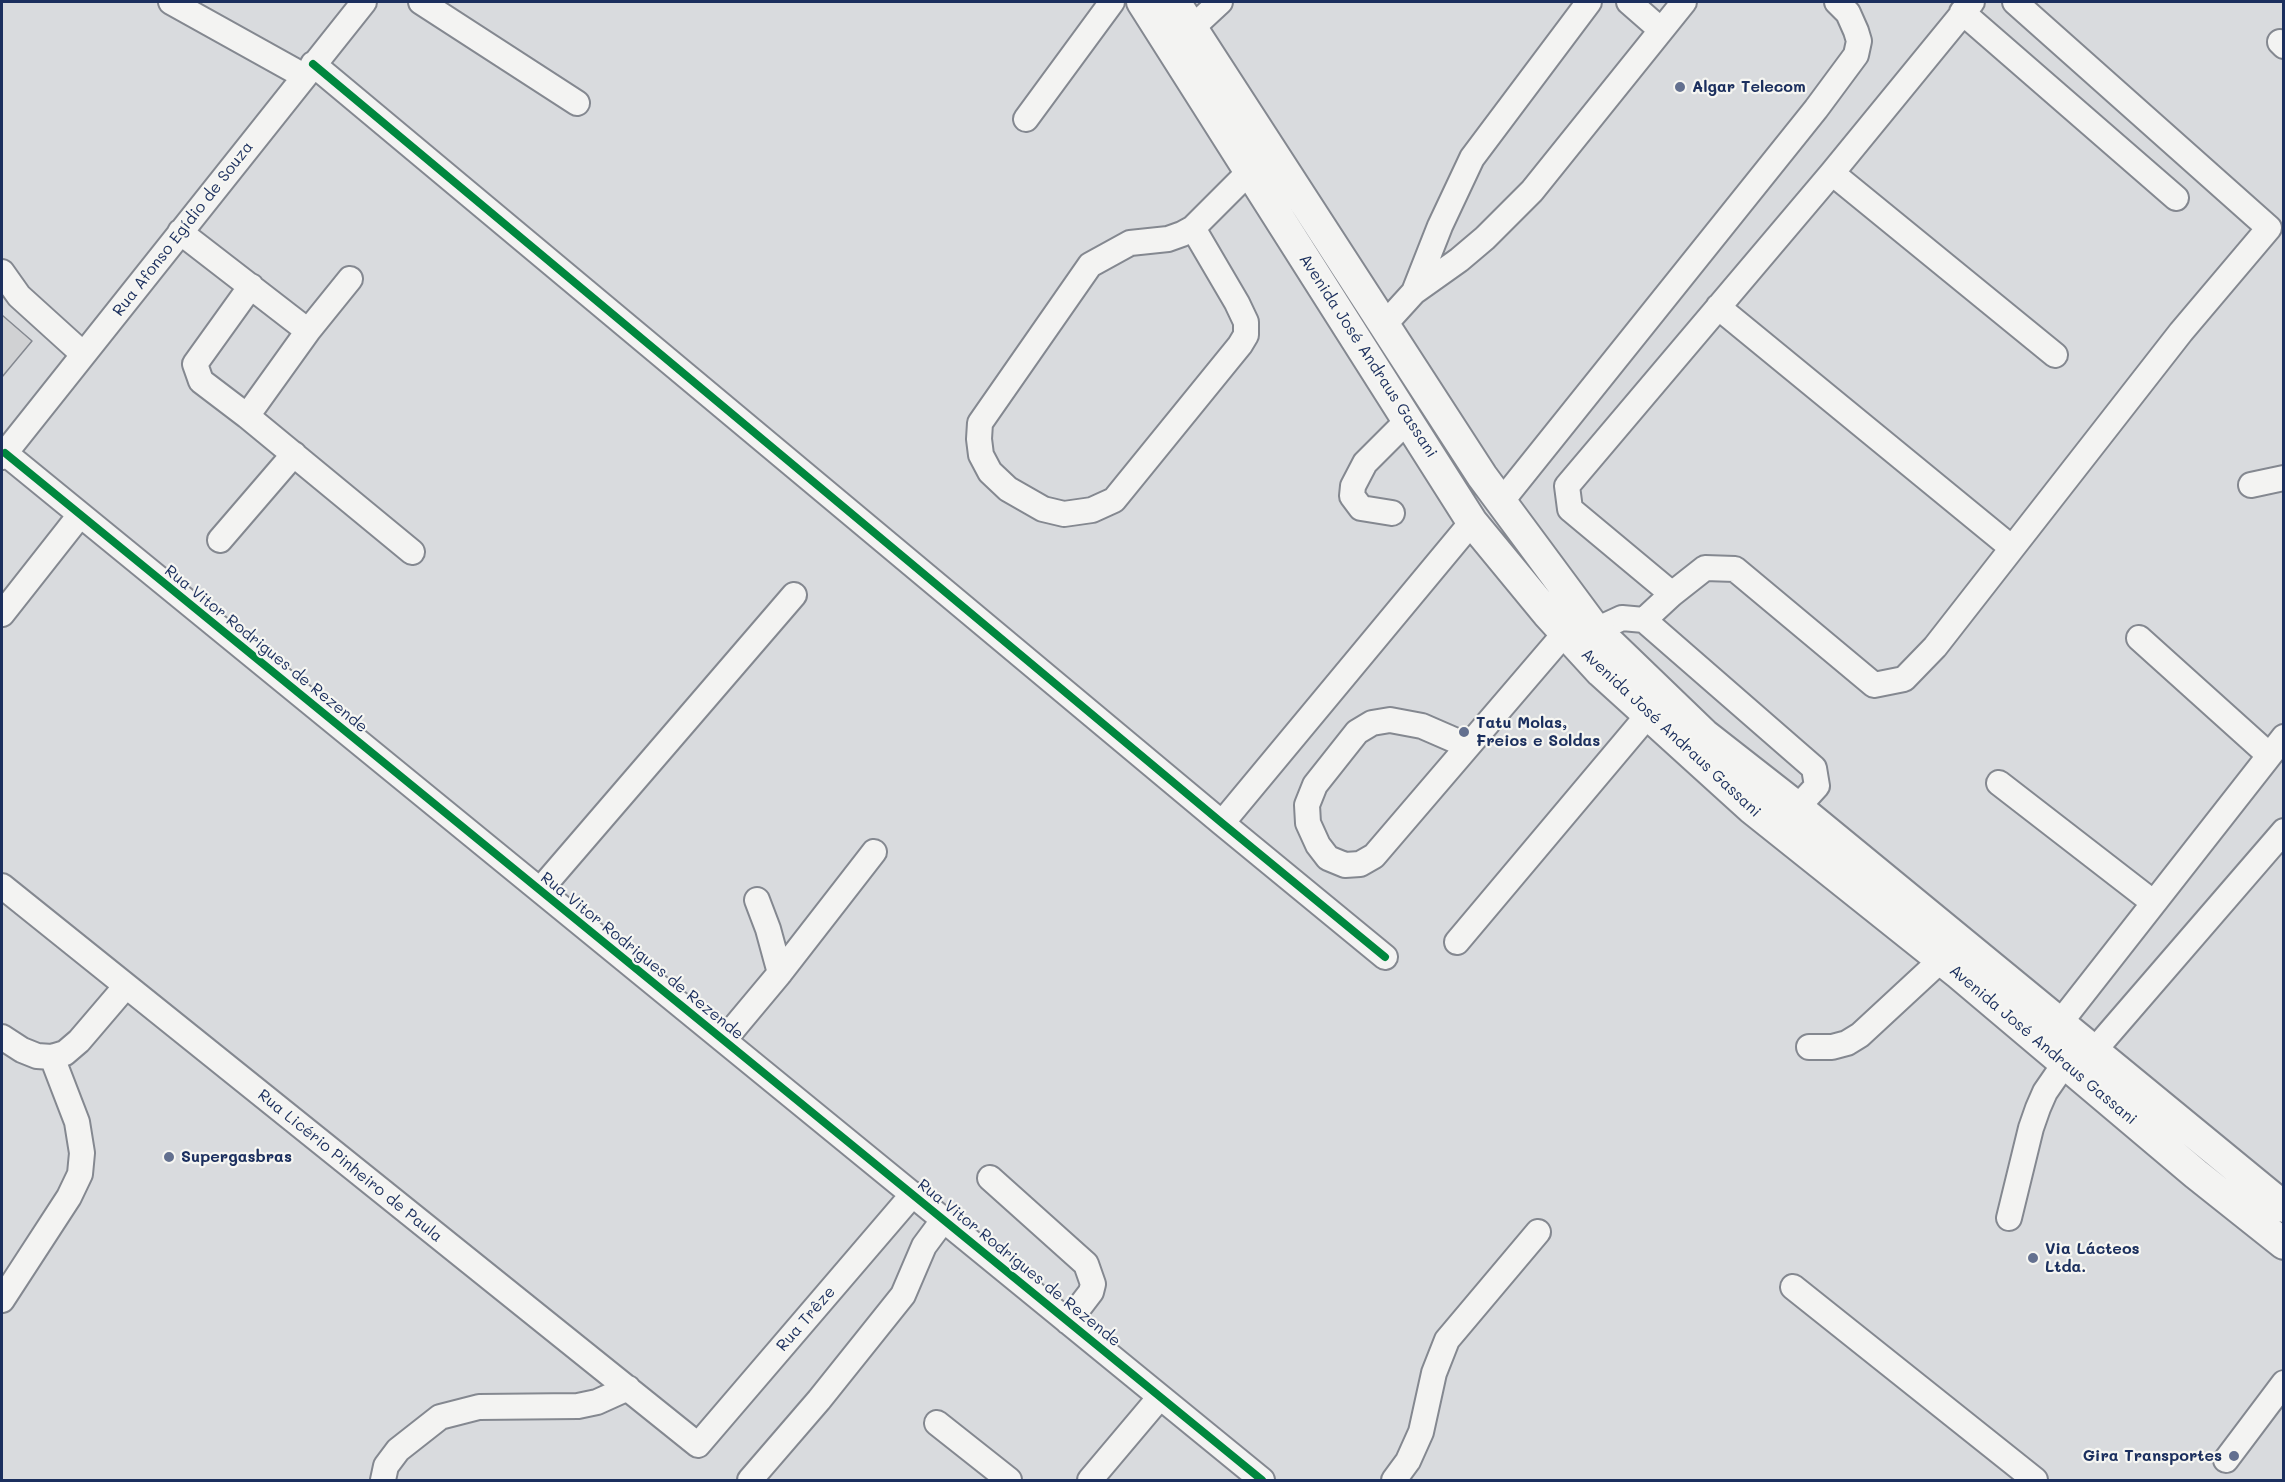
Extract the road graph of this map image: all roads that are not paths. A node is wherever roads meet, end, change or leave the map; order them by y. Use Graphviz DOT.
graph roads {
  1 [pos="171,2"];
  2 [pos="364,2"];
  3 [pos="421,2"];
  4 [pos="1112,2"];
  5 [pos="1220,2"];
  6 [pos="1589,2"];
  7 [pos="1629,2"];
  8 [pos="1684,2"];
  9 [pos="1837,2"];
  10 [pos="2015,2"];
  11 [pos="1161,5"];
  12 [pos="1967,7"];
  13 [pos="1192,28"];
  14 [pos="1661,30"];
  15 [pos="308,70"];
  16 [pos="577,103"];
  17 [pos="1026,119"];
  18 [pos="1250,171"];
  19 [pos="1832,173"];
  20 [pos="2176,198"];
  21 [pos="2276,221"];
  22 [pos="1192,228"];
  23 [pos="180,232"];
  24 [pos="2,272"];
  25 [pos="350,279"];
  26 [pos="251,286"];
  27 [pos="1414,292"];
  28 [pos="1718,307"];
  29 [pos="1378,315"];
  30 [pos="1346,324"];
  31 [pos="308,331"];
  32 [pos="83,354"];
  33 [pos="2055,355"];
  34 [pos="247,416"];
  35 [pos="1408,420"];
  36 [pos="294,454"];
  37 [pos="3,455"];
  38 [pos="2283,478"];
  39 [pos="2251,485"];
  40 [pos="1501,502"];
  41 [pos="1392,513"];
  42 [pos="80,515"];
  43 [pos="1472,522"];
  44 [pos="220,540"];
  45 [pos="2012,548"];
  46 [pos="412,552"];
  47 [pos="1672,594"];
  48 [pos="794,595"];
  49 [pos="2,614"];
  50 [pos="1644,620"];
  51 [pos="1596,630"];
  52 [pos="1565,633"];
  53 [pos="2139,638"];
  54 [pos="1648,715"];
  55 [pos="2276,746"];
  56 [pos="1468,747"];
  57 [pos="1999,783"];
  58 [pos="1797,807"];
  59 [pos="1222,823"];
  60 [pos="1777,829"];
  61 [pos="2283,831"];
  62 [pos="873,852"];
  63 [pos="2,886"];
  64 [pos="540,890"];
  65 [pos="757,900"];
  66 [pos="2154,903"];
  67 [pos="1457,942"];
  68 [pos="1385,957"];
  69 [pos="1941,960"];
  70 [pos="780,973"];
  71 [pos="126,986"];
  72 [pos="2,1037"];
  73 [pos="724,1040"];
  74 [pos="2059,1041"];
  75 [pos="1809,1047"];
  76 [pos="2093,1052"];
  77 [pos="52,1057"];
  78 [pos="990,1178"];
  79 [pos="913,1194"];
  80 [pos="2283,1207"];
  81 [pos="2009,1218"];
  82 [pos="944,1219"];
  83 [pos="1538,1232"];
  84 [pos="2283,1244"];
  85 [pos="1793,1287"];
  86 [pos="2,1300"];
  87 [pos="1068,1322"];
  88 [pos="2283,1383"];
  89 [pos="628,1388"];
  90 [pos="1160,1397"];
  91 [pos="937,1423"];
  92 [pos="698,1445"];
  93 [pos="2226,1460"];
  94 [pos="383,1480"];
  95 [pos="750,1480"];
  96 [pos="1009,1480"];
  97 [pos="1090,1480"];
  98 [pos="1262,1480"];
  99 [pos="1394,1480"];
  100 [pos="2035,1480"];
  1 -- 15 [label="street"];
  2 -- 15 [label="street, Rua Afonso Egídio de Souza"];
  3 -- 16 [label="street"];
  4 -- 17 [label="street"];
  5 -- 13 [label="street"];
  6 -- 27 [label="street"];
  7 -- 14 [label="street"];
  8 -- 14 [label="street"];
  9 -- 40 [label="street"];
  10 -- 21 [label="street"];
  11 -- 13 [label="main road, Avenida José Andraus Gassani"];
  11 -- 18 [label="main road, Avenida José Andraus Gassani"];
  12 -- 19 [label="street"];
  12 -- 20 [label="street"];
  13 -- 29 [label="main road, Avenida José Andraus Gassani"];
  14 -- 27 [label="street"];
  15 -- 23 [label="street, Rua Afonso Egídio de Souza"];
  15 -- 59 [label="street"];
  18 -- 22 [label="street"];
  18 -- 30 [label="main road, Avenida José Andraus Gassani"];
  19 -- 28 [label="street"];
  19 -- 33 [label="street"];
  21 -- 45 [label="street"];
  22 -- 22 [label="street"];
  23 -- 26 [label="street"];
  23 -- 32 [label="street, Rua Afonso Egídio de Souza"];
  24 -- 32 [label="street"];
  25 -- 31 [label="street"];
  26 -- 31 [label="street"];
  26 -- 34 [label="street"];
  27 -- 29 [label="street"];
  28 -- 45 [label="street"];
  28 -- 47 [label="street"];
  29 -- 30 [label="main road"];
  29 -- 40 [label="main road, Avenida José Andraus Gassani"];
  30 -- 35 [label="main road, Avenida José Andraus Gassani"];
  31 -- 34 [label="street"];
  32 -- 37 [label="street, Rua Afonso Egídio de Souza"];
  34 -- 36 [label="street"];
  35 -- 41 [label="street"];
  35 -- 43 [label="main road, Avenida José Andraus Gassani"];
  36 -- 44 [label="street"];
  36 -- 46 [label="street"];
  37 -- 42 [label="street, Rua Vitor Rodrigues de Rezende"];
  38 -- 39 [label="street"];
  40 -- 51 [label="main road, Avenida José Andraus Gassani"];
  42 -- 49 [label="street"];
  42 -- 64 [label="street, Rua Vitor Rodrigues de Rezende"];
  43 -- 52 [label="main road, Avenida José Andraus Gassani"];
  43 -- 59 [label="street"];
  45 -- 47 [label="street"];
  47 -- 50 [label="street"];
  48 -- 64 [label="street"];
  50 -- 51 [label="street"];
  50 -- 58 [label="street"];
  51 -- 58 [label="main road, Avenida José Andraus Gassani"];
  52 -- 54 [label="main road, Avenida José Andraus Gassani"];
  52 -- 56 [label="street"];
  53 -- 55 [label="street"];
  54 -- 60 [label="main road, Avenida José Andraus Gassani"];
  54 -- 67 [label="street"];
  55 -- 66 [label="street"];
  56 -- 56 [label="street"];
  57 -- 66 [label="street"];
  58 -- 60 [label="street"];
  58 -- 74 [label="main road, Avenida José Andraus Gassani"];
  59 -- 68 [label="street"];
  60 -- 69 [label="main road, Avenida José Andraus Gassani"];
  61 -- 76 [label="street"];
  62 -- 70 [label="street"];
  63 -- 71 [label="street, Rua Licério Pinheiro de Paula"];
  64 -- 73 [label="street, Rua Vitor Rodrigues de Rezende"];
  65 -- 70 [label="street"];
  66 -- 74 [label="street"];
  69 -- 74 [label="main road, Avenida José Andraus Gassani"];
  69 -- 75 [label="street"];
  70 -- 73 [label="street"];
  71 -- 77 [label="street"];
  71 -- 89 [label="street, Rua Licério Pinheiro de Paula"];
  72 -- 77 [label="street"];
  73 -- 79 [label="street, Rua Vitor Rodrigues de Rezende"];
  74 -- 76 [label="main road, Avenida José Andraus Gassani"];
  74 -- 81 [label="street"];
  74 -- 84 [label="main road, Avenida José Andraus Gassani"];
  76 -- 80 [label="main road, Avenida José Andraus Gassani"];
  77 -- 86 [label="street"];
  78 -- 87 [label="street"];
  79 -- 82 [label="street, Rua Vitor Rodrigues de Rezende"];
  79 -- 92 [label="street, Rua Trêze"];
  82 -- 87 [label="street, Rua Vitor Rodrigues de Rezende"];
  82 -- 95 [label="street"];
  83 -- 99 [label="street"];
  85 -- 100 [label="street"];
  87 -- 90 [label="street, Rua Vitor Rodrigues de Rezende"];
  88 -- 93 [label="street"];
  89 -- 92 [label="street, Rua Licério Pinheiro de Paula"];
  89 -- 94 [label="street"];
  90 -- 97 [label="street"];
  90 -- 98 [label="street, Rua Vitor Rodrigues de Rezende"];
  91 -- 96 [label="street"];
}
